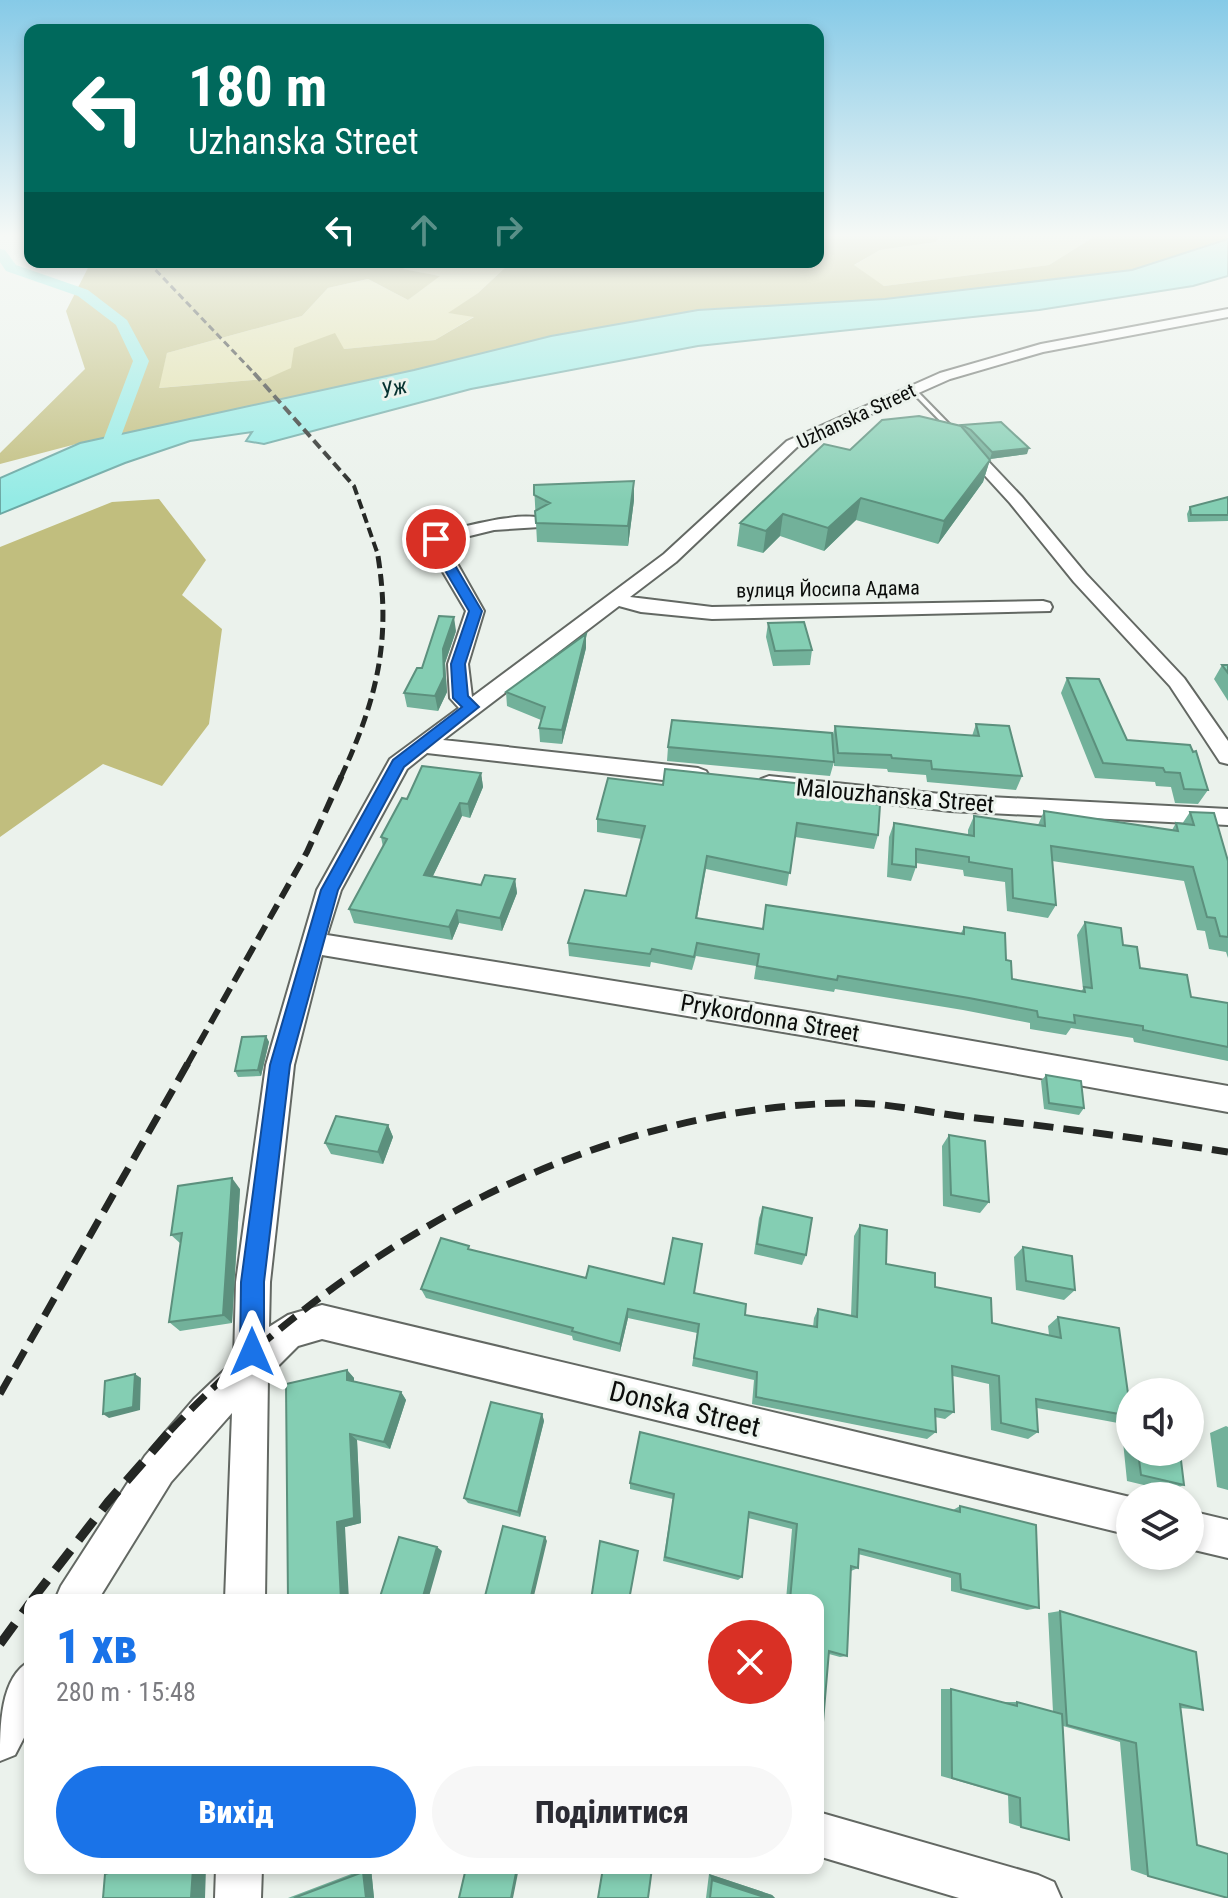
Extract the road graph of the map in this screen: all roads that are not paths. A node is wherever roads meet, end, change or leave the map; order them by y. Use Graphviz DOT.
graph roads {
  1 [pos="1172,324"];
  2 [pos="913,390"];
  3 [pos="857,415"];
  4 [pos="887,423"];
  5 [pos="932,434"];
  6 [pos="962,442"];
  7 [pos="540,522"];
  8 [pos="615,599"];
  9 [pos="1043,607"];
  10 [pos="471,707"];
  11 [pos="420,745"];
  12 [pos="1228,757"];
  13 [pos="716,778"];
  14 [pos="747,781"];
  15 [pos="1228,817"];
  16 [pos="312,943"];
  17 [pos="1228,1099"];
  18 [pos="253,1366"];
  19 [pos="1116,1513"];
  20 [pos="1204,1533"];
  21 [pos="1228,1539"];
  22 [pos="79,1594"];
  23 [pos="245,1594"];
  24 [pos="24,1694"];
  25 [pos="0,1740"];
  26 [pos="824,1836"];
  27 [pos="239,1874"];
  28 [pos="238,1898"];
  29 [pos="1038,1898"];
  1 -- 2 [label="street, Uzhanska Street"];
  2 -- 3 [label="street, Uzhanska Street"];
  2 -- 6 [label="lane"];
  3 -- 4 [label="street"];
  3 -- 8 [label="street, Uzhanska Street"];
  5 -- 6 [label="street"];
  6 -- 12 [label="street"];
  7 -- 10 [label="street"];
  8 -- 9 [label="street, вулиця Йосипа Адама"];
  8 -- 10 [label="street, Uzhanska Street"];
  10 -- 11 [label="street, Uzhanska Street"];
  11 -- 13 [label="street"];
  11 -- 16 [label="street, Uzhanska Street"];
  14 -- 15 [label="street, Malouzhanska Street"];
  16 -- 17 [label="street, Prykordonna Street"];
  16 -- 18 [label="street, Uzhanska Street"];
  18 -- 19 [label="street, Donska Street"];
  18 -- 22 [label="street"];
  18 -- 23 [label="street, Uzhanska Street"];
  20 -- 21 [label="street"];
  24 -- 25 [label="street"];
  26 -- 29 [label="street"];
  27 -- 28 [label="street"];
}
